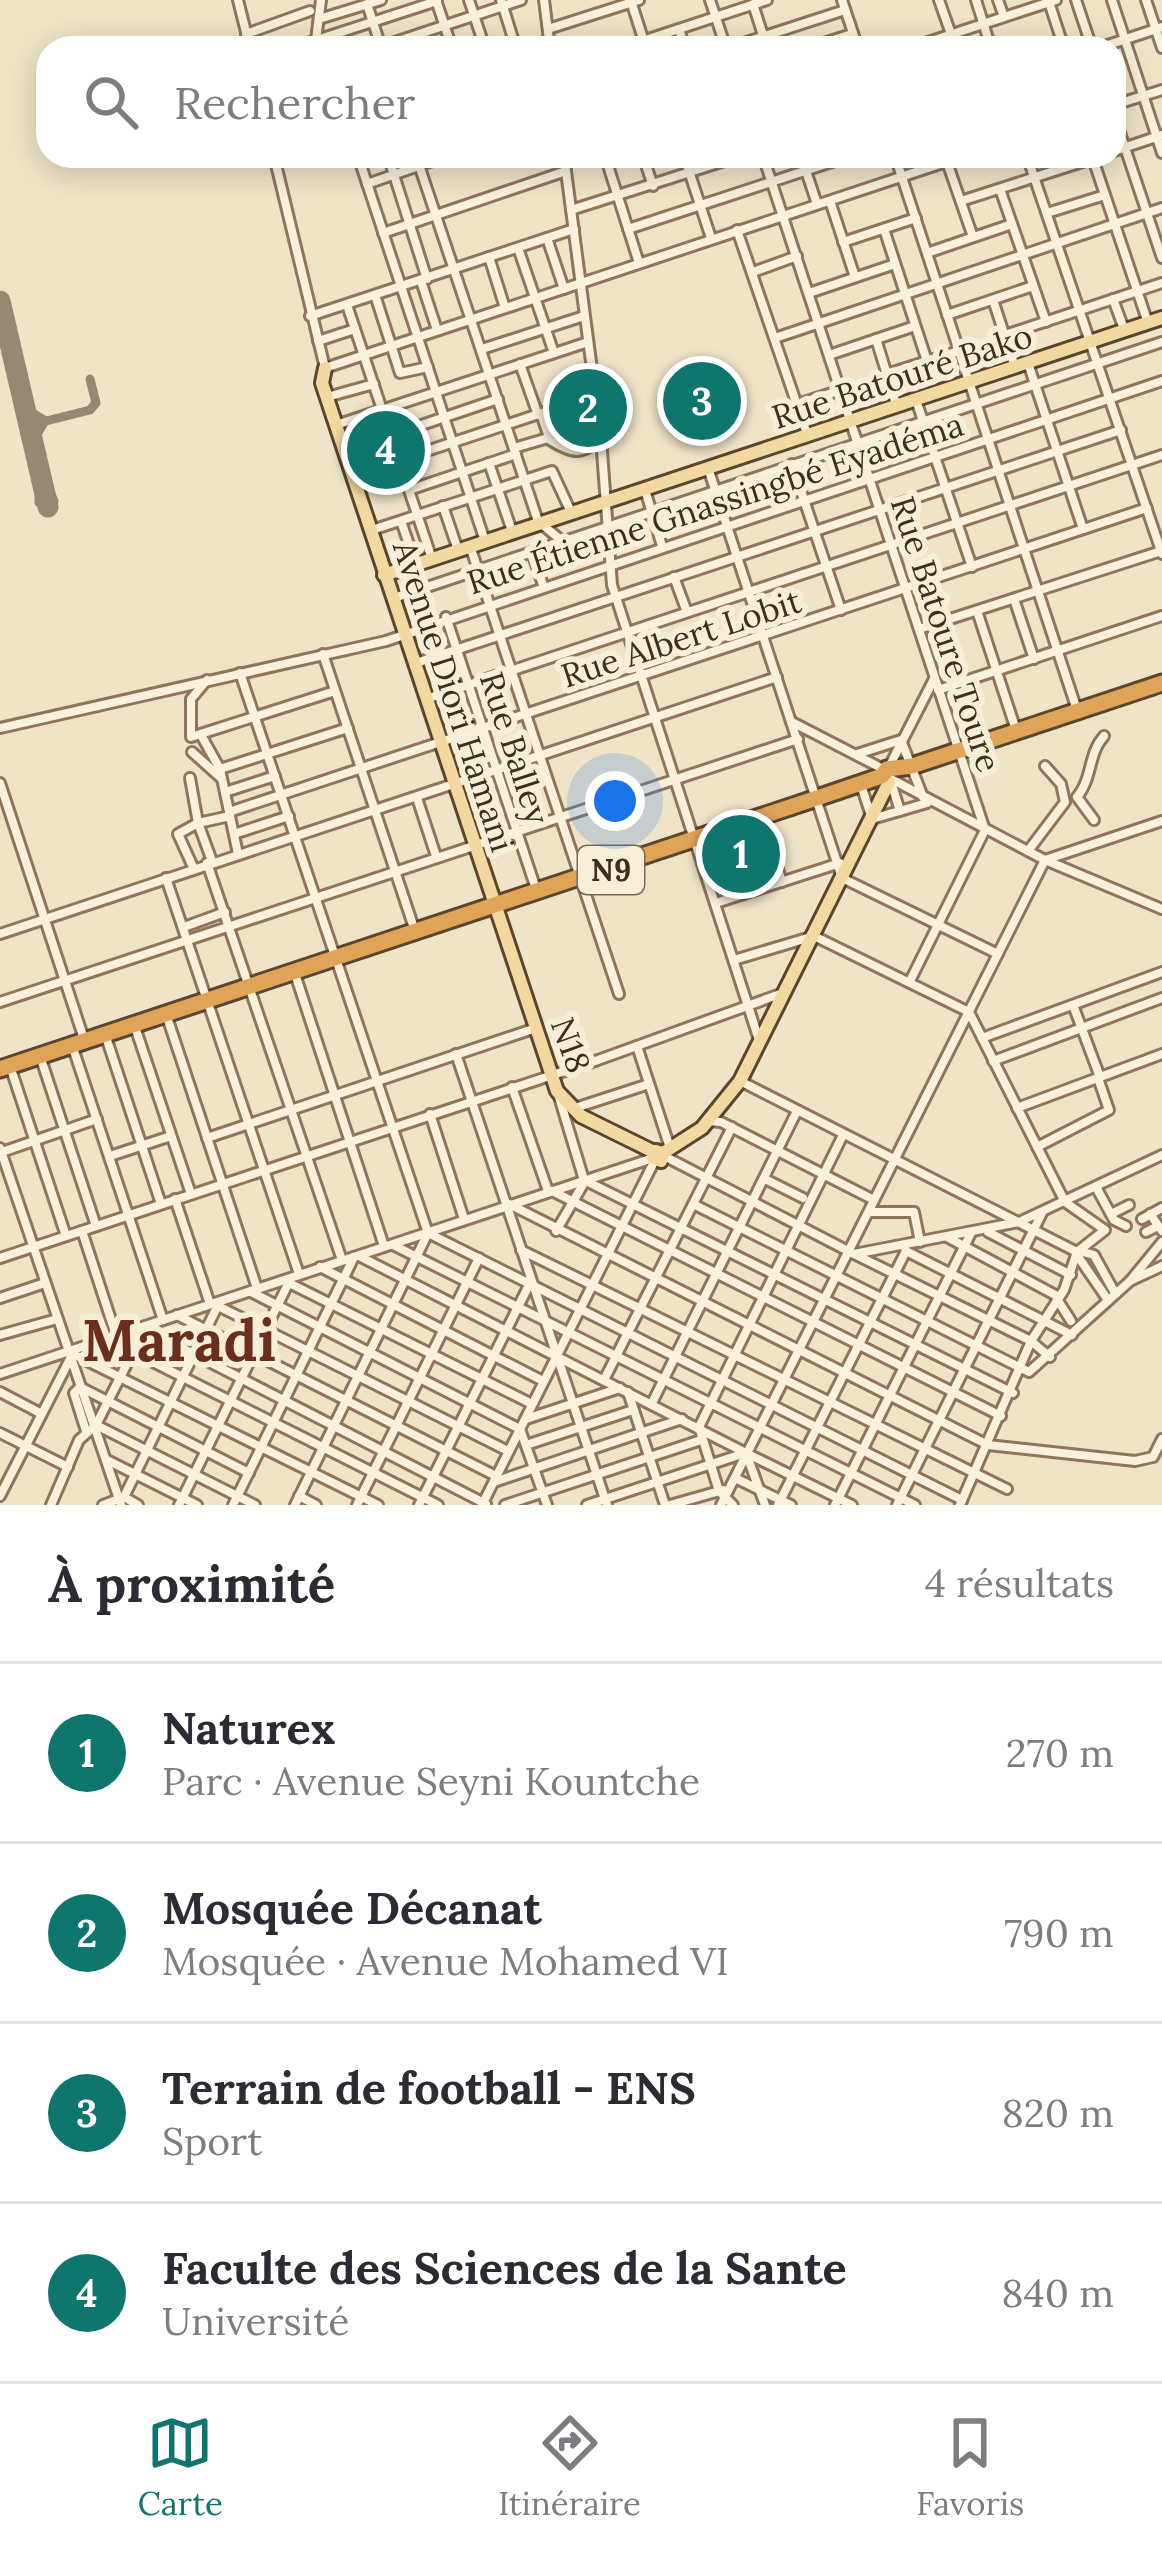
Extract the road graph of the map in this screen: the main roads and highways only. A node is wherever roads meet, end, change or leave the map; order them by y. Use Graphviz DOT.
graph roads {
  1 [pos="1155,320"];
  2 [pos="325,368"];
  3 [pos="384,575"];
  4 [pos="1162,686"];
  5 [pos="1078,714"];
  6 [pos="959,753"];
  7 [pos="889,776"];
  8 [pos="495,907"];
  9 [pos="209,1001"];
  10 [pos="106,1035"];
  11 [pos="81,1044"];
  12 [pos="5,1069"];
  1 -- 3 [label="main road, Rue Batouré Bako"];
  2 -- 3 [label="main road, Avenue Diori Hamani"];
  3 -- 8 [label="main road, Avenue Diori Hamani"];
  4 -- 5 [label="highway, N9"];
  5 -- 6 [label="highway, N9"];
  5 -- 6 [label="highway, N9"];
  6 -- 7 [label="highway, N9"];
  7 -- 8 [label="highway, N9"];
  7 -- 8 [label="main road, N18"];
  8 -- 9 [label="highway, N9"];
  9 -- 10 [label="highway, N9"];
  9 -- 10 [label="highway, N9"];
  10 -- 11 [label="highway, N9"];
  11 -- 12 [label="highway, N9"];
  11 -- 12 [label="highway, N9"];
}
